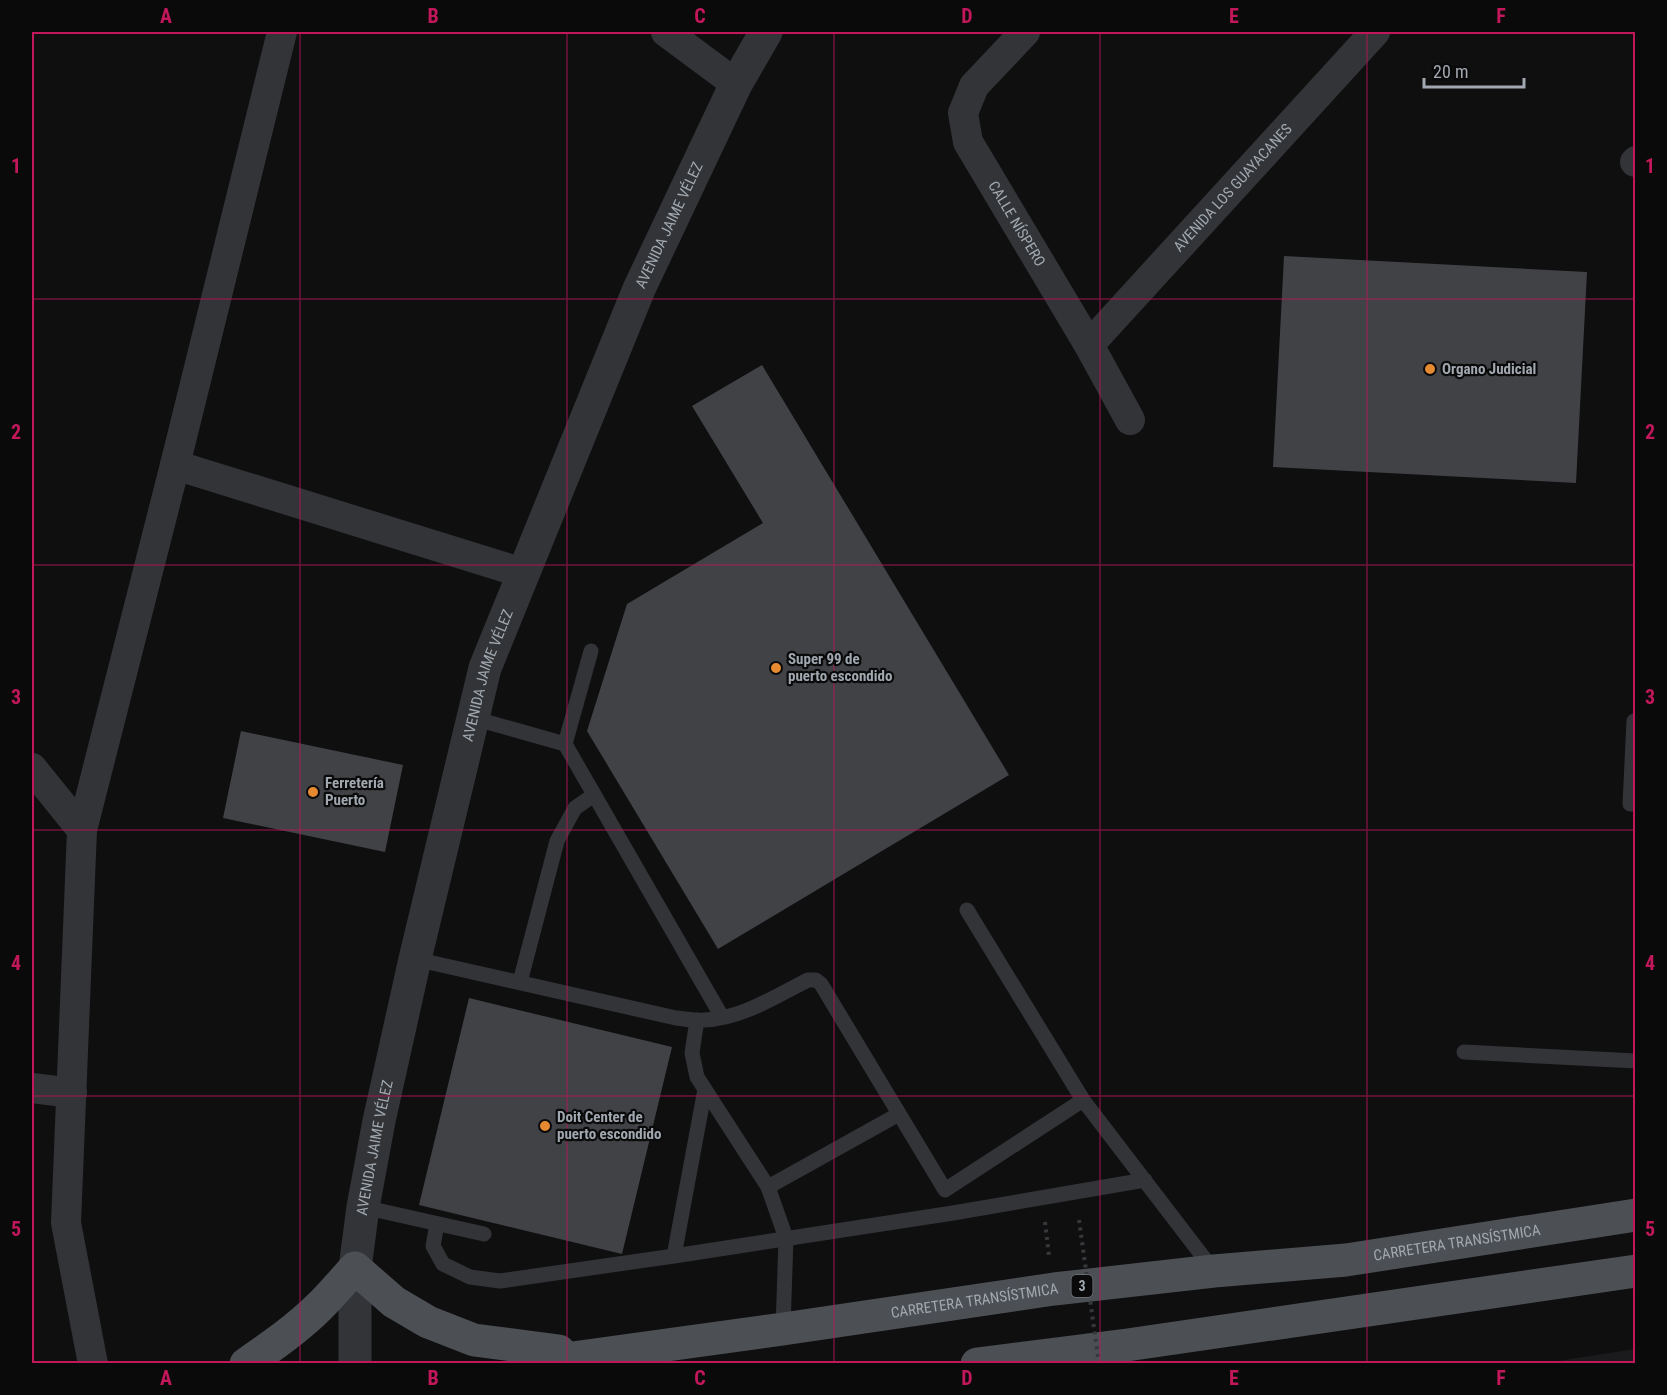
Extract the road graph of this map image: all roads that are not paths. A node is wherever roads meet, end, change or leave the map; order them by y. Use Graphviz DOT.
graph roads {
  1 [pos="282,32"];
  2 [pos="666,32"];
  3 [pos="766,32"];
  4 [pos="1025,32"];
  5 [pos="1375,32"];
  6 [pos="736,84"];
  7 [pos="1089,345"];
  8 [pos="1130,420"];
  9 [pos="175,465"];
  10 [pos="523,573"];
  11 [pos="591,651"];
  12 [pos="473,718"];
  13 [pos="1634,722"];
  14 [pos="565,744"];
  15 [pos="32,768"];
  16 [pos="594,795"];
  17 [pos="1635,804"];
  18 [pos="82,830"];
  19 [pos="967,909"];
  20 [pos="415,958"];
  21 [pos="520,982"];
  22 [pos="722,1017"];
  23 [pos="697,1020"];
  24 [pos="1464,1052"];
  25 [pos="1635,1061"];
  26 [pos="32,1088"];
  27 [pos="705,1089"];
  28 [pos="72,1093"];
  29 [pos="1083,1100"];
  30 [pos="900,1113"];
  31 [pos="1145,1180"];
  32 [pos="768,1187"];
  33 [pos="945,1190"];
  34 [pos="363,1207"];
  35 [pos="953,1213"];
  36 [pos="1635,1215"];
  37 [pos="437,1224"];
  38 [pos="484,1234"];
  39 [pos="786,1238"];
  40 [pos="674,1256"];
  41 [pos="355,1268"];
  42 [pos="1215,1271"];
  43 [pos="1635,1271"];
  44 [pos="783,1329"];
  45 [pos="596,1354"];
  46 [pos="93,1364"];
  47 [pos="246,1364"];
  48 [pos="355,1364"];
  49 [pos="529,1364"];
  50 [pos="977,1364"];
  1 -- 9 [label="street"];
  2 -- 6 [label="street"];
  3 -- 6 [label="street, AVENIDA JAIME VÉLEZ"];
  4 -- 7 [label="street, CALLE NÍSPERO"];
  5 -- 7 [label="street, AVENIDA LOS GUAYACANES"];
  6 -- 10 [label="street, AVENIDA JAIME VÉLEZ"];
  7 -- 8 [label="street, CALLE NÍSPERO"];
  9 -- 10 [label="street"];
  9 -- 18 [label="street"];
  10 -- 12 [label="street, AVENIDA JAIME VÉLEZ"];
  11 -- 14 [label="lane"];
  12 -- 14 [label="lane"];
  12 -- 20 [label="street, AVENIDA JAIME VÉLEZ"];
  13 -- 17 [label="lane"];
  14 -- 16 [label="lane"];
  15 -- 18 [label="street"];
  16 -- 21 [label="lane"];
  16 -- 22 [label="lane"];
  18 -- 28 [label="street"];
  19 -- 29 [label="lane"];
  20 -- 21 [label="lane"];
  20 -- 34 [label="street, AVENIDA JAIME VÉLEZ"];
  21 -- 23 [label="lane"];
  22 -- 23 [label="lane"];
  22 -- 30 [label="lane"];
  23 -- 27 [label="lane"];
  24 -- 25 [label="lane"];
  26 -- 28 [label="street"];
  27 -- 32 [label="lane"];
  27 -- 40 [label="lane"];
  28 -- 46 [label="street"];
  29 -- 31 [label="lane"];
  29 -- 33 [label="lane"];
  30 -- 32 [label="lane"];
  30 -- 33 [label="lane"];
  31 -- 35 [label="lane"];
  31 -- 42 [label="lane"];
  32 -- 39 [label="lane"];
  33 -- 35 [label="lane"];
  34 -- 37 [label="lane"];
  34 -- 41 [label="street, AVENIDA JAIME VÉLEZ"];
  35 -- 39 [label="lane"];
  36 -- 42 [label="main road, CARRETERA TRANSÍSTMICA / 3"];
  37 -- 38 [label="lane"];
  37 -- 40 [label="lane"];
  39 -- 40 [label="lane"];
  39 -- 44 [label="lane"];
  41 -- 45 [label="main road"];
  41 -- 47 [label="main road"];
  41 -- 48 [label="street, AVENIDA JAIME VÉLEZ"];
  42 -- 44 [label="main road, CARRETERA TRANSÍSTMICA / 3"];
  43 -- 50 [label="main road"];
  44 -- 45 [label="main road, CARRETERA TRANSÍSTMICA / 3"];
  45 -- 49 [label="main road, CARRETERA TRANSÍSTMICA / 3"];
}
